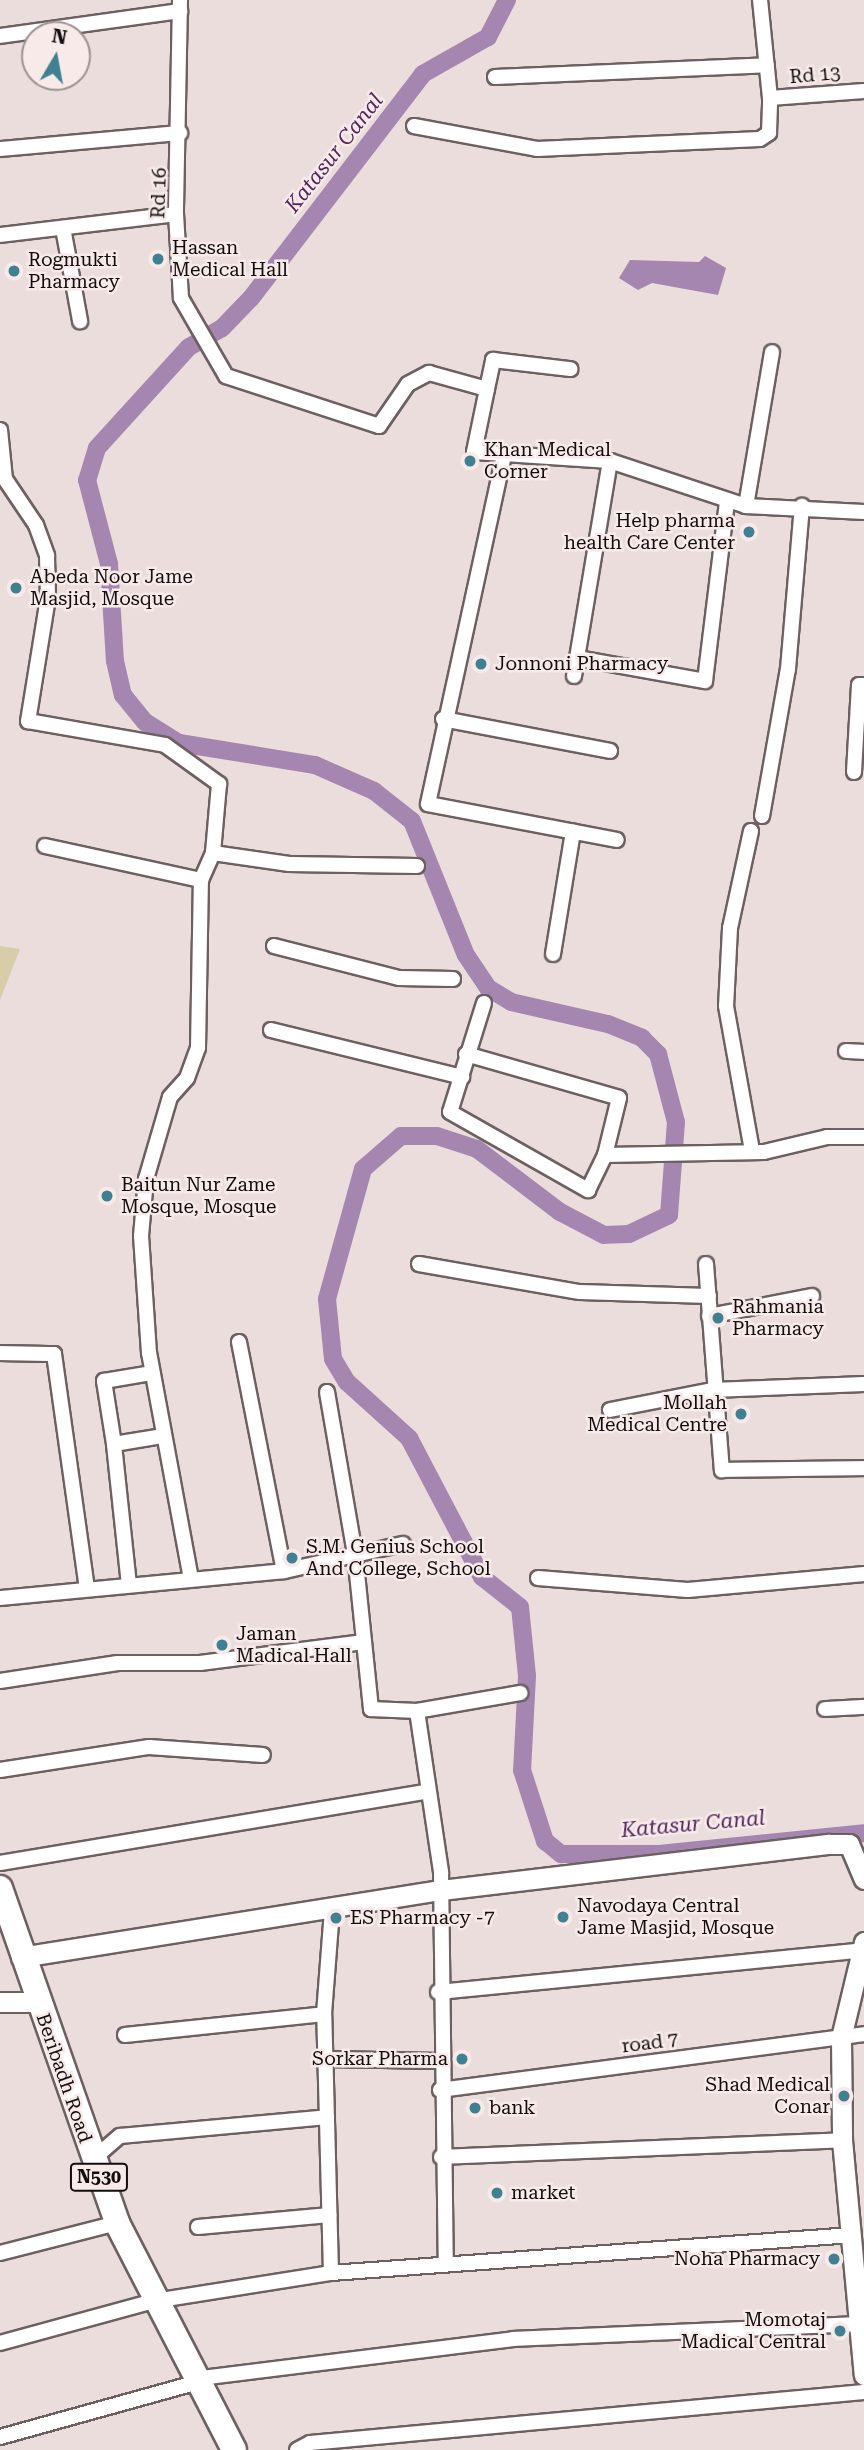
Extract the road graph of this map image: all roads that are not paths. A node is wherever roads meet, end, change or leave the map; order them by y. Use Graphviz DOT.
graph roads {
  1 [pos="760,0"];
  2 [pos="180,6"];
  3 [pos="0,36"];
  4 [pos="767,65"];
  5 [pos="495,77"];
  6 [pos="864,91"];
  7 [pos="770,98"];
  8 [pos="414,126"];
  9 [pos="180,133"];
  10 [pos="0,149"];
  11 [pos="176,214"];
  12 [pos="63,228"];
  13 [pos="0,235"];
  14 [pos="80,321"];
  15 [pos="772,352"];
  16 [pos="570,369"];
  17 [pos="486,388"];
  18 [pos="0,430"];
  19 [pos="504,455"];
  20 [pos="610,461"];
  21 [pos="727,501"];
  22 [pos="746,506"];
  23 [pos="802,506"];
  24 [pos="864,512"];
  25 [pos="577,658"];
  26 [pos="574,676"];
  27 [pos="864,685"];
  28 [pos="443,719"];
  29 [pos="610,751"];
  30 [pos="854,772"];
  31 [pos="762,816"];
  32 [pos="751,831"];
  33 [pos="573,832"];
  34 [pos="617,840"];
  35 [pos="45,846"];
  36 [pos="213,853"];
  37 [pos="417,866"];
  38 [pos="201,880"];
  39 [pos="274,946"];
  40 [pos="553,954"];
  41 [pos="453,979"];
  42 [pos="484,1003"];
  43 [pos="271,1030"];
  44 [pos="846,1051"];
  45 [pos="864,1052"];
  46 [pos="466,1054"];
  47 [pos="462,1077"];
  48 [pos="864,1137"];
  49 [pos="752,1150"];
  50 [pos="605,1155"];
  51 [pos="419,1264"];
  52 [pos="706,1264"];
  53 [pos="709,1296"];
  54 [pos="812,1296"];
  55 [pos="709,1316"];
  56 [pos="239,1342"];
  57 [pos="0,1353"];
  58 [pos="152,1373"];
  59 [pos="864,1384"];
  60 [pos="713,1390"];
  61 [pos="327,1392"];
  62 [pos="610,1410"];
  63 [pos="163,1436"];
  64 [pos="114,1444"];
  65 [pos="864,1468"];
  66 [pos="402,1544"];
  67 [pos="355,1554"];
  68 [pos="284,1571"];
  69 [pos="864,1574"];
  70 [pos="538,1578"];
  71 [pos="191,1579"];
  72 [pos="129,1586"];
  73 [pos="87,1589"];
  74 [pos="0,1595"];
  75 [pos="364,1642"];
  76 [pos="0,1681"];
  77 [pos="520,1693"];
  78 [pos="864,1707"];
  79 [pos="825,1709"];
  80 [pos="417,1711"];
  81 [pos="263,1755"];
  82 [pos="0,1770"];
  83 [pos="425,1792"];
  84 [pos="0,1863"];
  85 [pos="864,1879"];
  86 [pos="441,1890"];
  87 [pos="1,1897"];
  88 [pos="332,1909"];
  89 [pos="864,1942"];
  90 [pos="864,1950"];
  91 [pos="21,1957"];
  92 [pos="438,1992"];
  93 [pos="0,2002"];
  94 [pos="38,2002"];
  95 [pos="324,2014"];
  96 [pos="864,2034"];
  97 [pos="125,2035"];
  98 [pos="841,2038"];
  99 [pos="326,2059"];
  100 [pos="439,2061"];
  101 [pos="440,2090"];
  102 [pos="327,2117"];
  103 [pos="842,2140"];
  104 [pos="441,2157"];
  105 [pos="92,2160"];
  106 [pos="329,2215"];
  107 [pos="117,2223"];
  108 [pos="198,2227"];
  109 [pos="852,2235"];
  110 [pos="0,2253"];
  111 [pos="446,2263"];
  112 [pos="331,2273"];
  113 [pos="154,2301"];
  114 [pos="860,2334"];
  115 [pos="0,2343"];
  116 [pos="864,2375"];
  117 [pos="194,2381"];
  118 [pos="864,2392"];
  119 [pos="0,2437"];
  120 [pos="234,2450"];
  121 [pos="298,2450"];
  1 -- 4 [label="street"];
  2 -- 3 [label="street"];
  2 -- 9 [label="street, Rd 16"];
  4 -- 5 [label="street"];
  4 -- 7 [label="street"];
  6 -- 7 [label="street, Rd 13"];
  7 -- 8 [label="street"];
  9 -- 10 [label="street"];
  9 -- 11 [label="street, Rd 16"];
  11 -- 12 [label="street"];
  11 -- 17 [label="street, Rd 16"];
  12 -- 13 [label="street"];
  12 -- 14 [label="street"];
  15 -- 22 [label="street"];
  16 -- 17 [label="street"];
  17 -- 19 [label="street"];
  18 -- 36 [label="street"];
  19 -- 20 [label="street"];
  19 -- 28 [label="street"];
  20 -- 21 [label="street"];
  20 -- 25 [label="street"];
  21 -- 22 [label="street"];
  21 -- 25 [label="street"];
  22 -- 23 [label="street"];
  23 -- 24 [label="street"];
  23 -- 31 [label="street"];
  25 -- 26 [label="street"];
  27 -- 30 [label="street"];
  28 -- 29 [label="street"];
  28 -- 33 [label="street"];
  32 -- 49 [label="street"];
  33 -- 34 [label="street"];
  33 -- 40 [label="street"];
  35 -- 38 [label="street"];
  36 -- 37 [label="street"];
  36 -- 38 [label="street"];
  38 -- 58 [label="street"];
  39 -- 41 [label="street"];
  42 -- 46 [label="street"];
  43 -- 47 [label="street"];
  44 -- 45 [label="street"];
  46 -- 47 [label="street"];
  46 -- 50 [label="street"];
  47 -- 50 [label="street"];
  48 -- 49 [label="street"];
  49 -- 50 [label="street"];
  51 -- 53 [label="street"];
  52 -- 53 [label="street"];
  53 -- 55 [label="street"];
  54 -- 55 [label="street"];
  55 -- 60 [label="street"];
  56 -- 68 [label="street"];
  57 -- 73 [label="street"];
  58 -- 63 [label="street"];
  58 -- 64 [label="street"];
  59 -- 60 [label="street"];
  60 -- 62 [label="street"];
  60 -- 65 [label="street"];
  61 -- 67 [label="street"];
  63 -- 64 [label="street"];
  63 -- 71 [label="street"];
  64 -- 72 [label="street"];
  66 -- 67 [label="street"];
  67 -- 68 [label="street"];
  67 -- 75 [label="street"];
  68 -- 71 [label="street"];
  69 -- 70 [label="street"];
  71 -- 72 [label="street"];
  72 -- 73 [label="street"];
  73 -- 74 [label="street"];
  75 -- 76 [label="street"];
  75 -- 80 [label="street"];
  77 -- 80 [label="street"];
  78 -- 79 [label="street"];
  80 -- 83 [label="street"];
  81 -- 82 [label="street"];
  83 -- 84 [label="street"];
  83 -- 86 [label="street"];
  85 -- 86 [label="street"];
  86 -- 88 [label="street"];
  86 -- 92 [label="street"];
  87 -- 91 [label="highway, Beribadh Road / N530"];
  88 -- 91 [label="street"];
  88 -- 95 [label="street"];
  89 -- 90 [label="street"];
  90 -- 92 [label="street"];
  90 -- 98 [label="street"];
  91 -- 94 [label="highway, Beribadh Road / N530"];
  92 -- 100 [label="street"];
  93 -- 94 [label="street"];
  94 -- 105 [label="highway, Beribadh Road / N530"];
  95 -- 97 [label="street"];
  95 -- 99 [label="street"];
  96 -- 98 [label="street, road 7"];
  98 -- 101 [label="street, road 7"];
  98 -- 103 [label="street"];
  99 -- 100 [label="street"];
  99 -- 102 [label="street"];
  100 -- 101 [label="street"];
  101 -- 104 [label="street"];
  102 -- 105 [label="street"];
  102 -- 106 [label="street"];
  103 -- 104 [label="street"];
  103 -- 109 [label="street"];
  104 -- 111 [label="street"];
  105 -- 107 [label="highway, Beribadh Road / N530"];
  106 -- 108 [label="street"];
  106 -- 112 [label="street"];
  107 -- 110 [label="street"];
  107 -- 113 [label="highway, Beribadh Road / N530"];
  109 -- 111 [label="street"];
  109 -- 114 [label="street"];
  111 -- 112 [label="street"];
  112 -- 113 [label="street"];
  113 -- 115 [label="street"];
  113 -- 117 [label="highway, Beribadh Road / N530"];
  114 -- 116 [label="street"];
  114 -- 117 [label="street"];
  117 -- 119 [label="street"];
  117 -- 120 [label="highway, Beribadh Road / N530"];
  118 -- 121 [label="street"];
}
